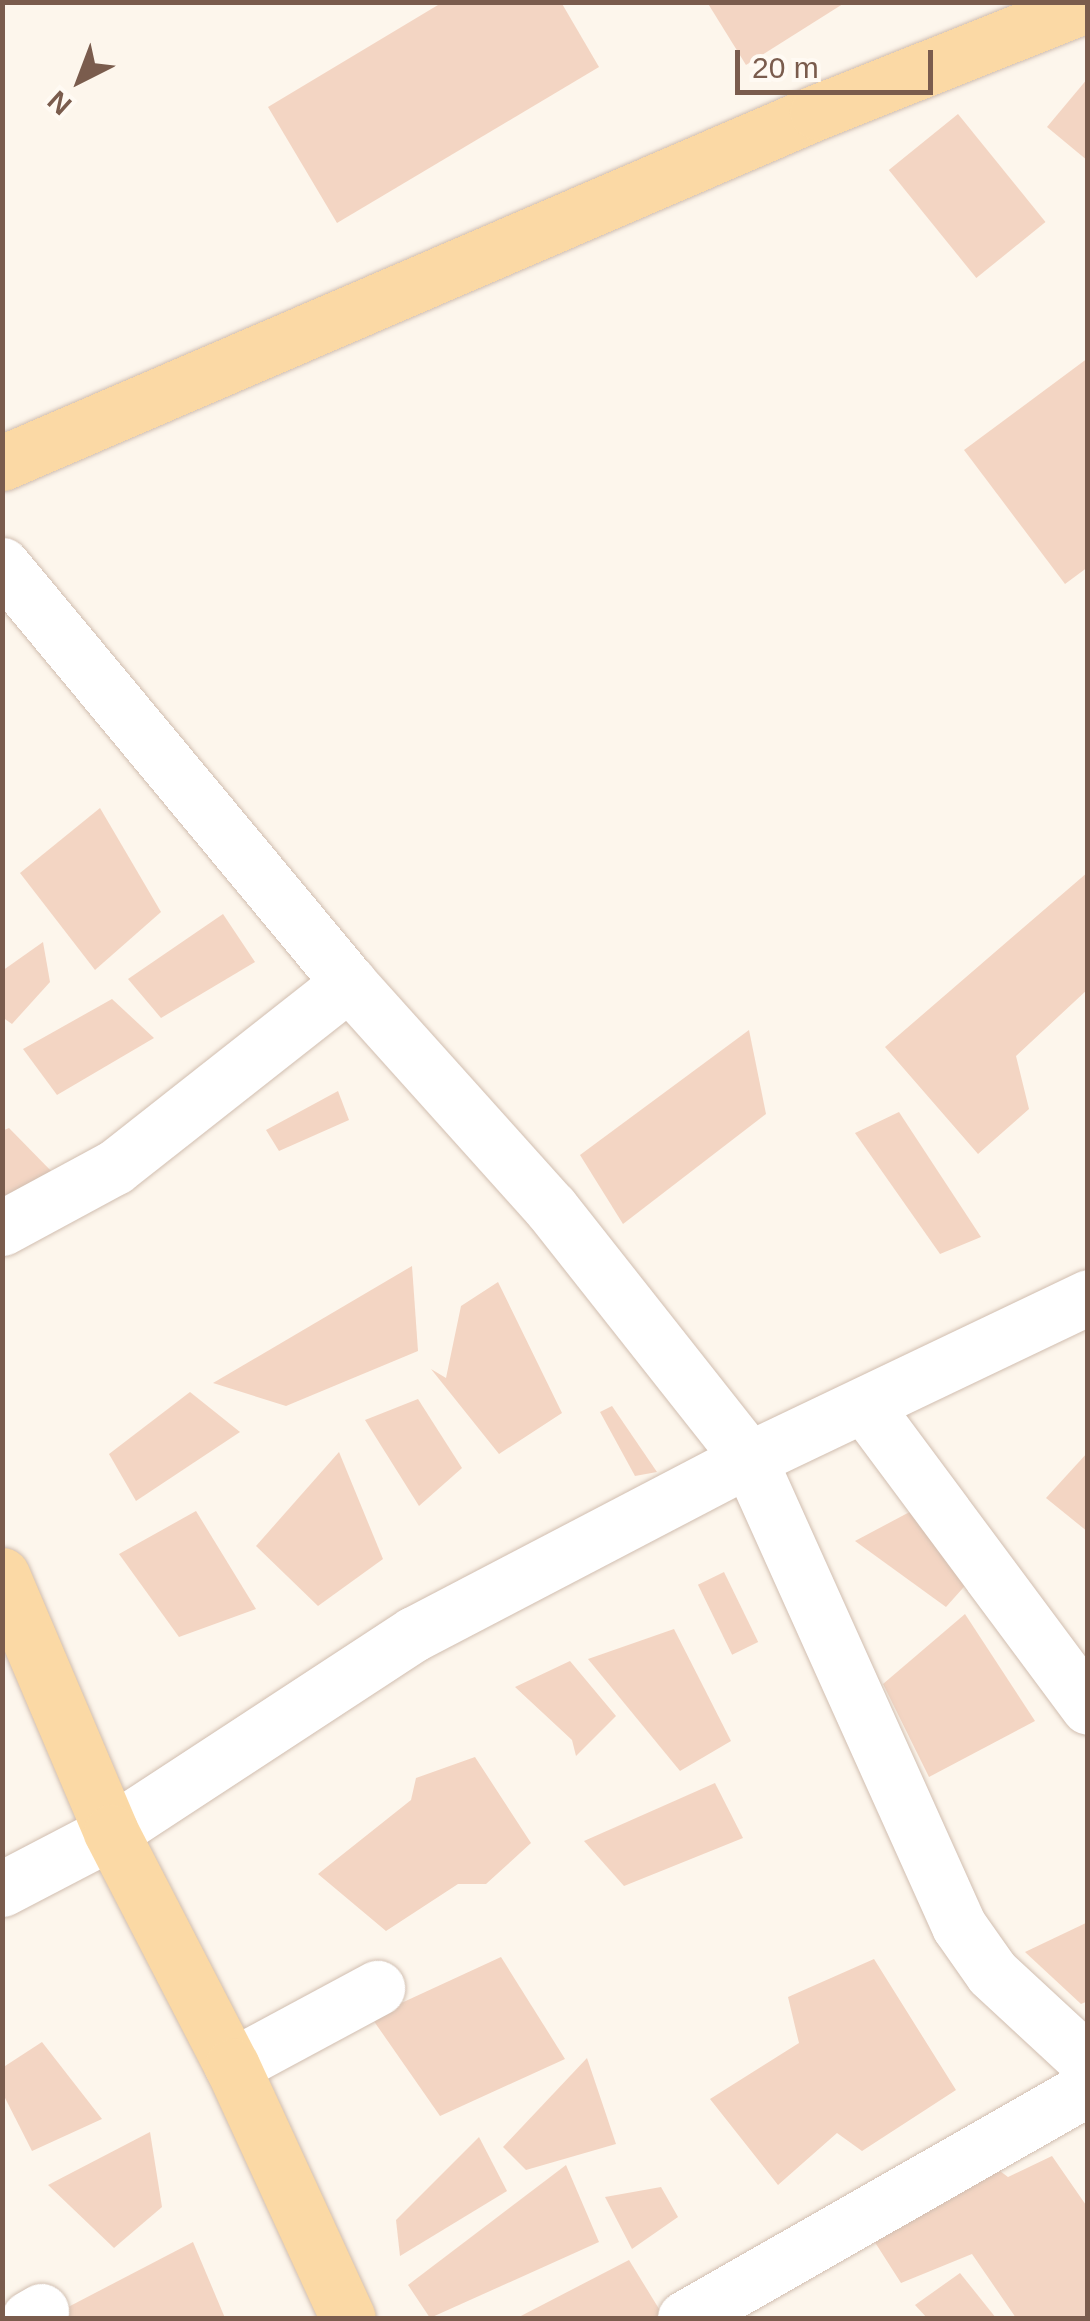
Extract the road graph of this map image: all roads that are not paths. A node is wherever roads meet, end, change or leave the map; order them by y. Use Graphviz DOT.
graph roads {
  1 [pos="1088,4"];
  2 [pos="2,464"];
  3 [pos="2,565"];
  4 [pos="348,983"];
  5 [pos="2,1228"];
  6 [pos="1088,1297"];
  7 [pos="864,1405"];
  8 [pos="749,1459"];
  9 [pos="2,1575"];
  10 [pos="1088,1707"];
  11 [pos="111,1832"];
  12 [pos="2,1889"];
  13 [pos="377,1988"];
  14 [pos="1088,2062"];
  15 [pos="232,2066"];
  16 [pos="1088,2088"];
  17 [pos="348,2318"];
  18 [pos="685,2318"];
  1 -- 2 [label="main road"];
  3 -- 4 [label="street"];
  4 -- 5 [label="street"];
  4 -- 8 [label="street"];
  6 -- 7 [label="street"];
  7 -- 8 [label="street"];
  7 -- 10 [label="street"];
  8 -- 11 [label="street"];
  8 -- 14 [label="street"];
  9 -- 11 [label="main road"];
  11 -- 12 [label="street"];
  11 -- 15 [label="main road"];
  13 -- 15 [label="street"];
  15 -- 17 [label="main road"];
  16 -- 18 [label="street"];
}
